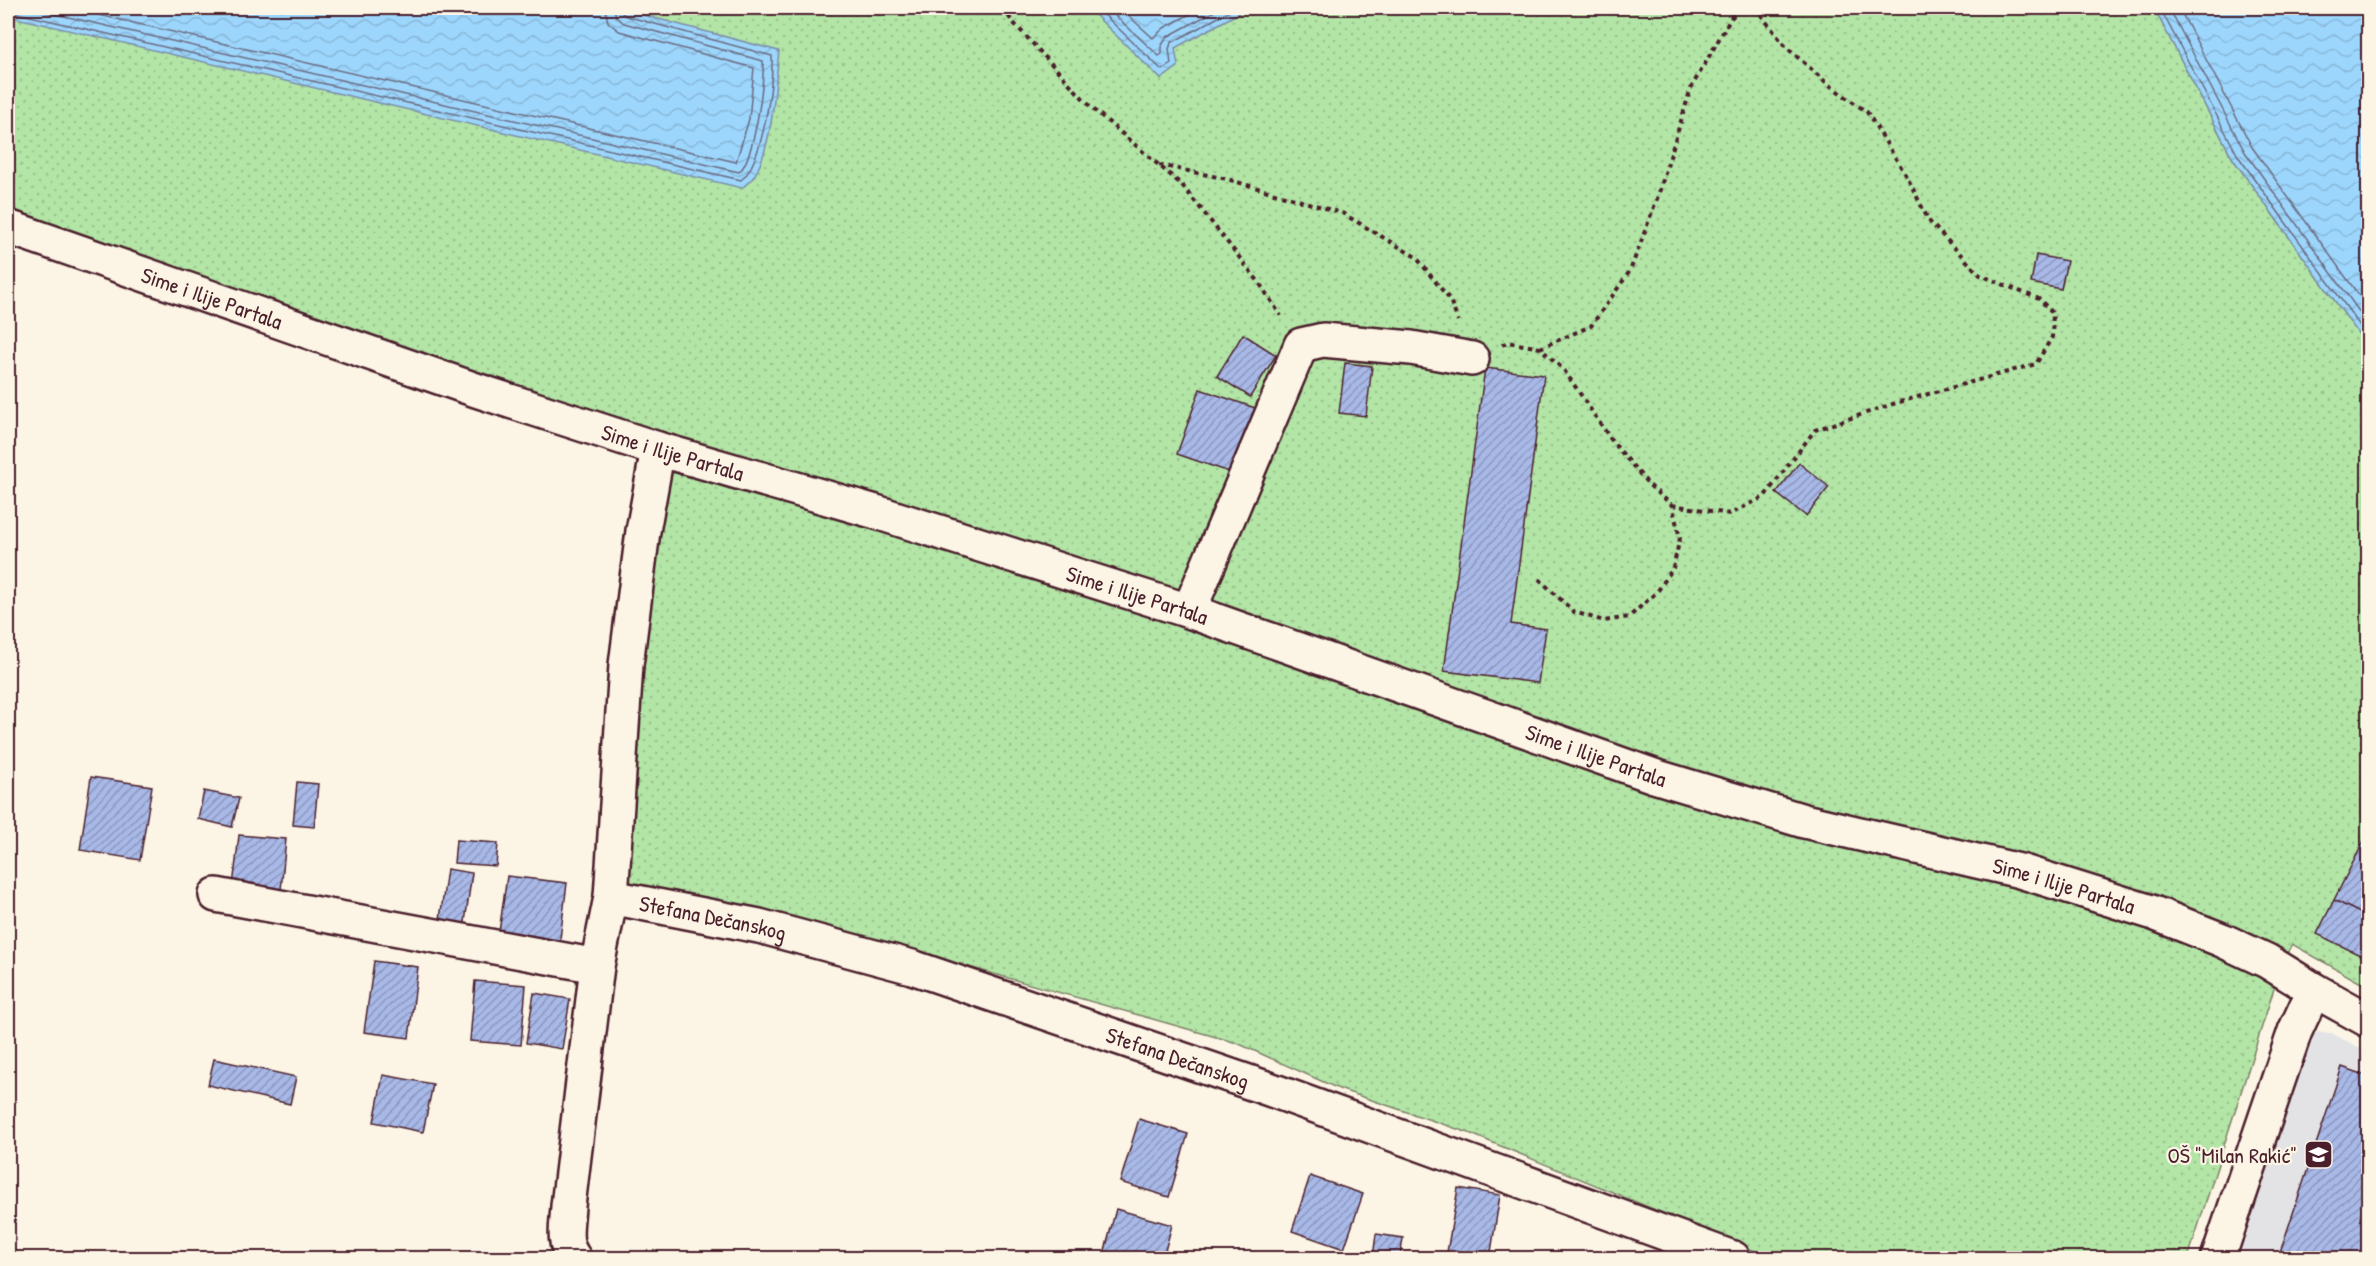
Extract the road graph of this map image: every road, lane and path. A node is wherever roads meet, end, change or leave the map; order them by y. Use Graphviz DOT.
graph roads {
  1 [pos="1004,8"];
  2 [pos="1741,8"];
  3 [pos="1758,8"];
  4 [pos="1159,165"];
  5 [pos="8,227"];
  6 [pos="1301,345"];
  7 [pos="1539,348"];
  8 [pos="1472,359"];
  9 [pos="658,449"];
  10 [pos="1672,505"];
  11 [pos="1539,579"];
  12 [pos="1189,611"];
  13 [pos="216,895"];
  14 [pos="611,897"];
  15 [pos="597,966"];
  16 [pos="2314,990"];
  17 [pos="2368,1020"];
  18 [pos="574,1258"];
  19 [pos="1733,1258"];
  20 [pos="2218,1258"];
  1 -- 4 [label="path"];
  2 -- 7 [label="path"];
  3 -- 10 [label="path"];
  4 -- 6 [label="path"];
  4 -- 8 [label="path"];
  5 -- 9 [label="street, Sime i Ilije Partala"];
  6 -- 8 [label="street"];
  6 -- 12 [label="street"];
  7 -- 8 [label="path"];
  7 -- 10 [label="path"];
  9 -- 12 [label="street, Sime i Ilije Partala"];
  9 -- 14 [label="street, Stefana Dečanskog"];
  10 -- 11 [label="path"];
  12 -- 16 [label="street, Sime i Ilije Partala"];
  13 -- 15 [label="street"];
  14 -- 15 [label="street, Stefana Dečanskog"];
  14 -- 19 [label="street, Stefana Dečanskog"];
  15 -- 18 [label="street, Stefana Dečanskog"];
  16 -- 17 [label="street, Sime i Ilije Partala"];
  16 -- 20 [label="street"];
}
